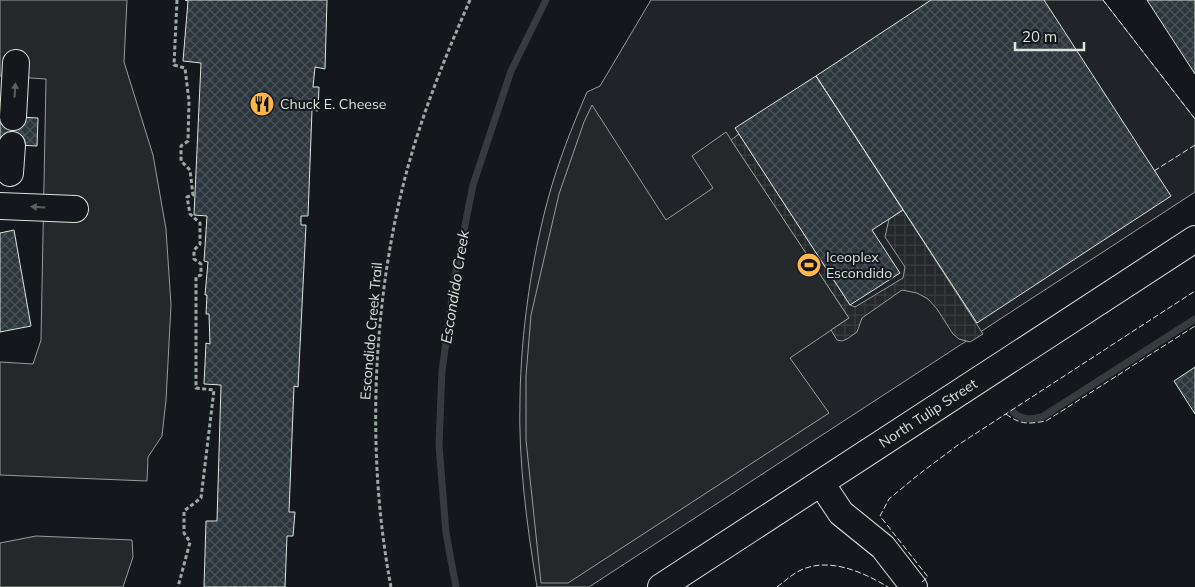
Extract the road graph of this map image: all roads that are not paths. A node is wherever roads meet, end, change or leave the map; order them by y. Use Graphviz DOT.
graph roads {
  1 [pos="16,63"];
  2 [pos="13,117"];
  3 [pos="12,144"];
  4 [pos="10,173"];
  5 [pos="0,206"];
  6 [pos="76,209"];
  7 [pos="1195,239"];
  8 [pos="821,484"];
  9 [pos="661,587"];
  10 [pos="914,587"];
  2 -- 1 [label="street, one-way"];
  3 -- 4 [label="street"];
  6 -- 5 [label="street, one-way"];
  7 -- 8 [label="street, North Tulip Street"];
  8 -- 9 [label="street, North Tulip Street"];
  8 -- 10 [label="street"];
}
